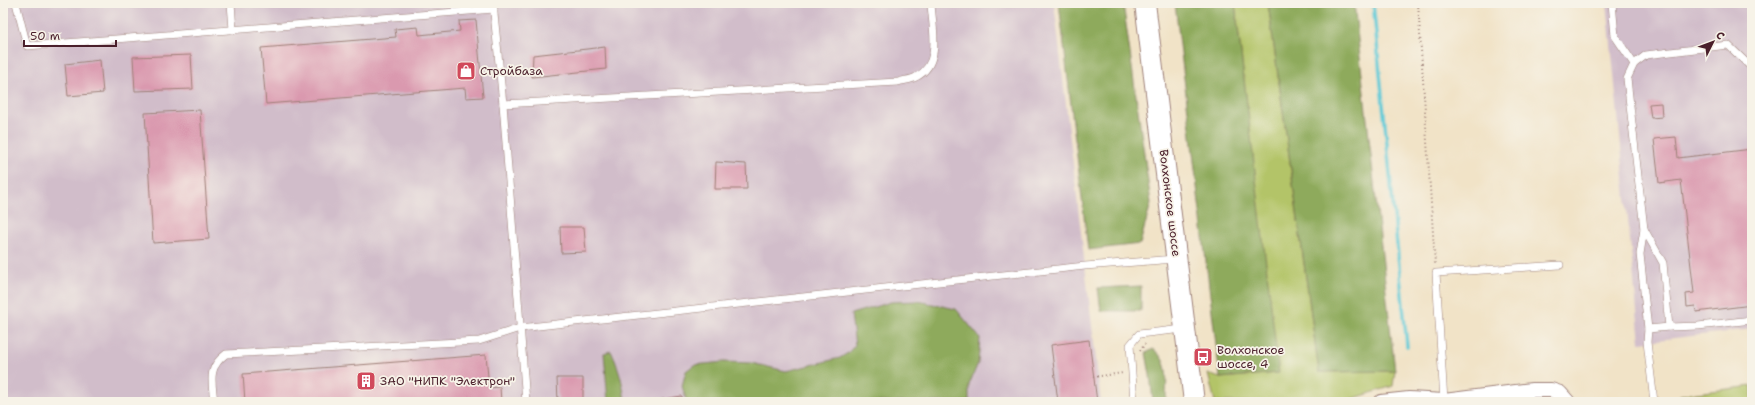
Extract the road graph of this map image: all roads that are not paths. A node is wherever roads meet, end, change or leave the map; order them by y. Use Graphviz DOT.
graph roads {
  1 [pos="16,3"];
  2 [pos="231,3"];
  3 [pos="931,3"];
  4 [pos="1145,3"];
  5 [pos="1612,3"];
  6 [pos="494,5"];
  7 [pos="233,30"];
  8 [pos="1634,64"];
  9 [pos="1752,68"];
  10 [pos="503,104"];
  11 [pos="1644,229"];
  12 [pos="1177,259"];
  13 [pos="1560,265"];
  14 [pos="1752,320"];
  15 [pos="1669,327"];
  16 [pos="520,328"];
  17 [pos="1185,328"];
  18 [pos="1648,329"];
  19 [pos="1444,401"];
  20 [pos="214,402"];
  21 [pos="526,402"];
  22 [pos="1134,402"];
  23 [pos="1194,402"];
  24 [pos="1381,402"];
  25 [pos="1568,402"];
  26 [pos="1654,402"];
  1 -- 7 [label="lane"];
  2 -- 7 [label="lane"];
  3 -- 10 [label="lane"];
  4 -- 12 [label="main road, Волхонское шоссе"];
  5 -- 8 [label="lane"];
  6 -- 7 [label="lane"];
  6 -- 10 [label="lane"];
  8 -- 9 [label="lane"];
  8 -- 11 [label="lane"];
  10 -- 16 [label="lane"];
  11 -- 15 [label="lane"];
  11 -- 18 [label="lane"];
  12 -- 16 [label="lane"];
  12 -- 17 [label="main road, Волхонское шоссе"];
  13 -- 19 [label="lane"];
  14 -- 15 [label="lane"];
  15 -- 18 [label="lane"];
  16 -- 20 [label="lane"];
  16 -- 21 [label="lane"];
  17 -- 22 [label="lane"];
  17 -- 23 [label="main road, Волхонское шоссе"];
  18 -- 26 [label="lane"];
  19 -- 24 [label="street"];
  19 -- 25 [label="street"];
}
